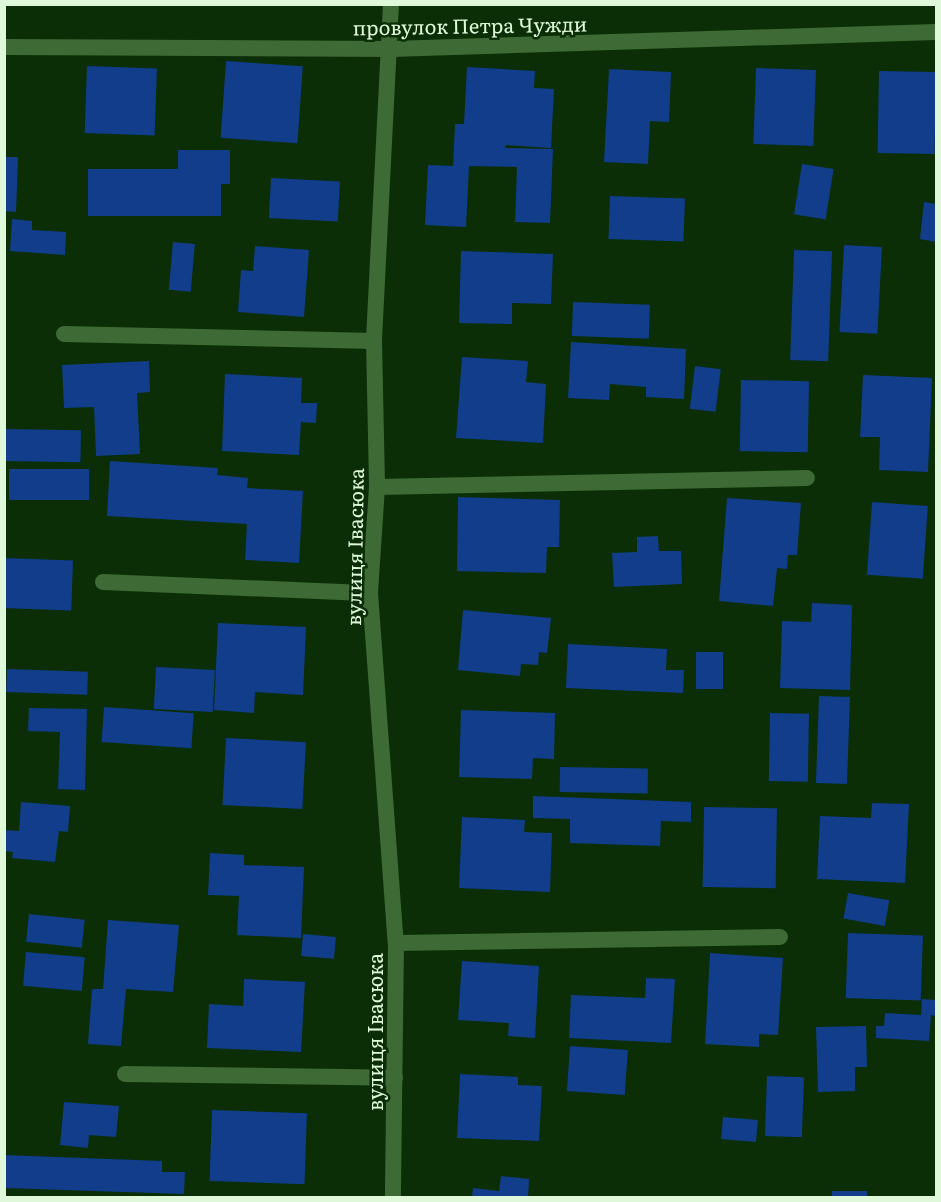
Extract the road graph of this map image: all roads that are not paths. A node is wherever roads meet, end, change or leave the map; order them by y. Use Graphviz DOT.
graph roads {
  1 [pos="391,4"];
  2 [pos="936,32"];
  3 [pos="4,47"];
  4 [pos="391,49"];
  5 [pos="64,334"];
  6 [pos="374,341"];
  7 [pos="807,478"];
  8 [pos="377,487"];
  9 [pos="103,582"];
  10 [pos="370,593"];
  11 [pos="780,937"];
  12 [pos="396,943"];
  13 [pos="125,1074"];
  14 [pos="396,1078"];
  15 [pos="393,1197"];
  1 -- 4 [label="street, вулиця Івасюка"];
  2 -- 4 [label="street, провулок Петра Чужди"];
  3 -- 4 [label="street, провулок Петра Чужди"];
  4 -- 6 [label="street, вулиця Івасюка"];
  5 -- 6 [label="street"];
  6 -- 8 [label="street, вулиця Івасюка"];
  7 -- 8 [label="street"];
  8 -- 10 [label="street, вулиця Івасюка"];
  9 -- 10 [label="street"];
  10 -- 12 [label="street, вулиця Івасюка"];
  11 -- 12 [label="street"];
  12 -- 14 [label="street, вулиця Івасюка"];
  13 -- 14 [label="street"];
  14 -- 15 [label="street, вулиця Івасюка"];
}
